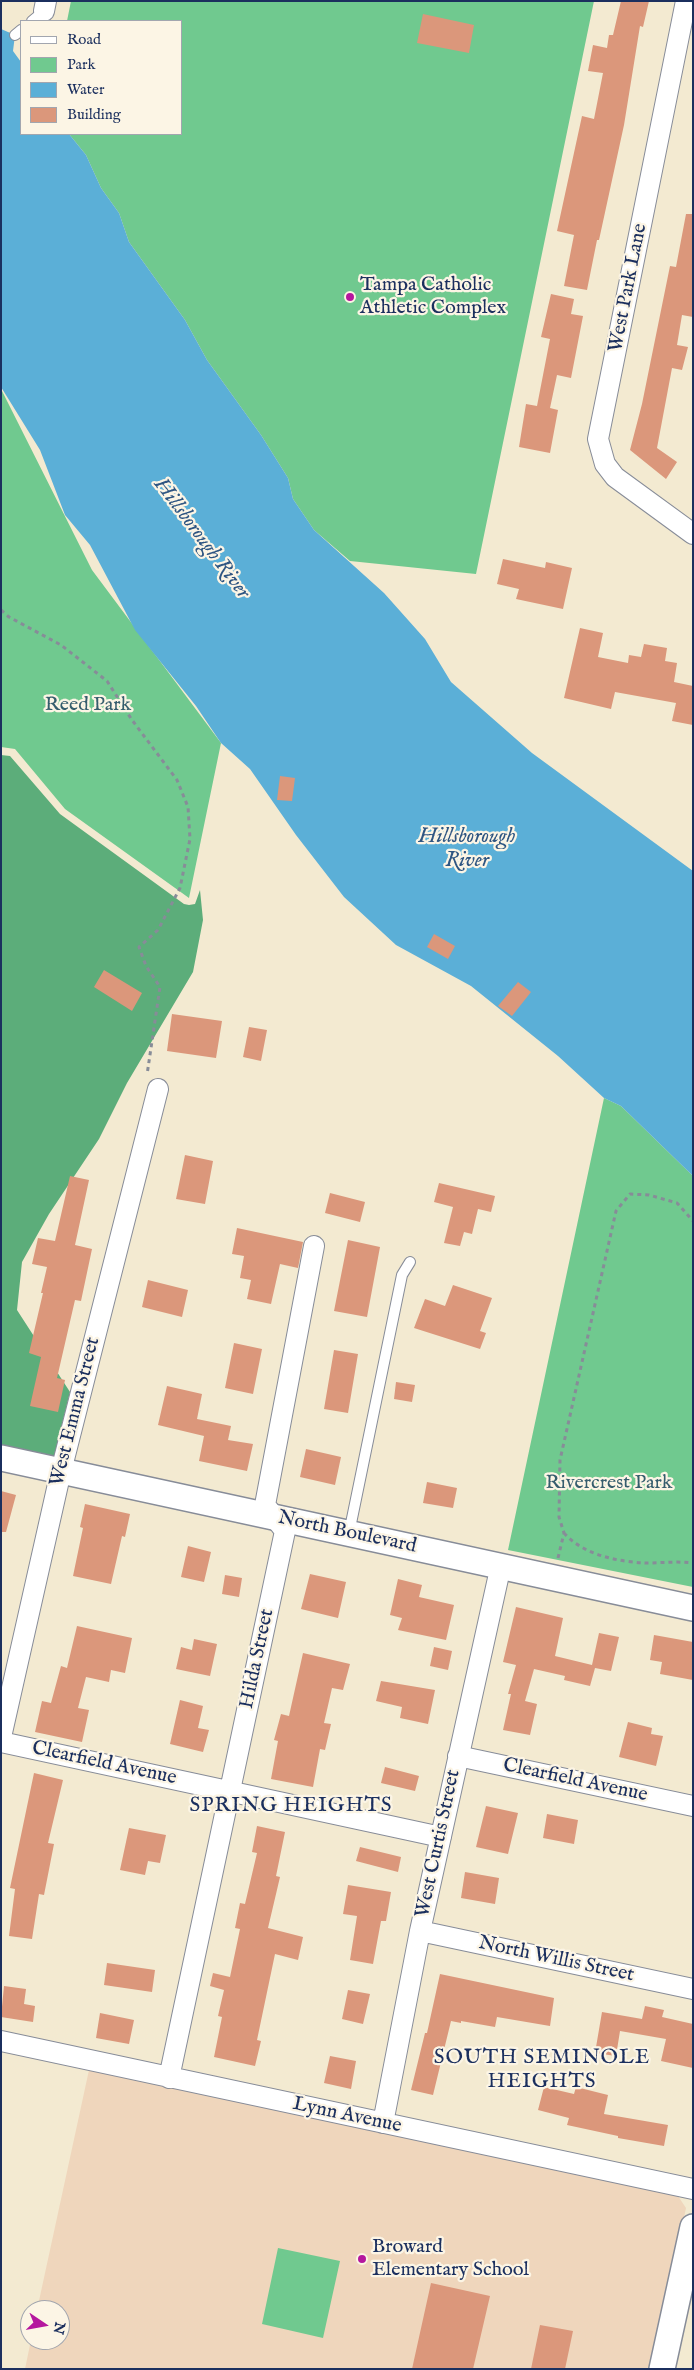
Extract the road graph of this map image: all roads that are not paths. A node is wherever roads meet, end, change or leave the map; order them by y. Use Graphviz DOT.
graph roads {
  1 [pos="686,1"];
  2 [pos="693,534"];
  3 [pos="158,1089"];
  4 [pos="314,1246"];
  5 [pos="410,1262"];
  6 [pos="1,1458"];
  7 [pos="61,1471"];
  8 [pos="273,1517"];
  9 [pos="349,1533"];
  10 [pos="501,1565"];
  11 [pos="693,1608"];
  12 [pos="1,1737"];
  13 [pos="1,1742"];
  14 [pos="458,1756"];
  15 [pos="230,1791"];
  16 [pos="693,1806"];
  17 [pos="441,1837"];
  18 [pos="420,1931"];
  19 [pos="693,1989"];
  20 [pos="1,2041"];
  21 [pos="169,2078"];
  22 [pos="383,2123"];
  23 [pos="693,2189"];
  24 [pos="693,2227"];
  25 [pos="662,2369"];
  1 -- 2 [label="street, West Park Lane"];
  3 -- 7 [label="street, West Emma Street"];
  4 -- 8 [label="street, Hilda Street"];
  5 -- 9 [label="lane"];
  6 -- 7 [label="street, North Boulevard"];
  7 -- 8 [label="street, North Boulevard"];
  7 -- 12 [label="street, West Emma Street"];
  8 -- 9 [label="street, North Boulevard"];
  8 -- 15 [label="street, Hilda Street"];
  9 -- 10 [label="street, North Boulevard"];
  10 -- 11 [label="street, North Boulevard"];
  10 -- 14 [label="street, West Curtis Street"];
  13 -- 15 [label="street, Clearfield Avenue"];
  14 -- 16 [label="street, Clearfield Avenue"];
  14 -- 17 [label="street, West Curtis Street"];
  15 -- 17 [label="street, Clearfield Avenue"];
  15 -- 21 [label="street, Hilda Street"];
  17 -- 18 [label="street, West Curtis Street"];
  18 -- 19 [label="street, North Willis Street"];
  18 -- 22 [label="street, West Curtis Street"];
  20 -- 21 [label="street, Lynn Avenue"];
  21 -- 22 [label="street, Lynn Avenue"];
  22 -- 23 [label="street, Lynn Avenue"];
  24 -- 25 [label="street"];
}
